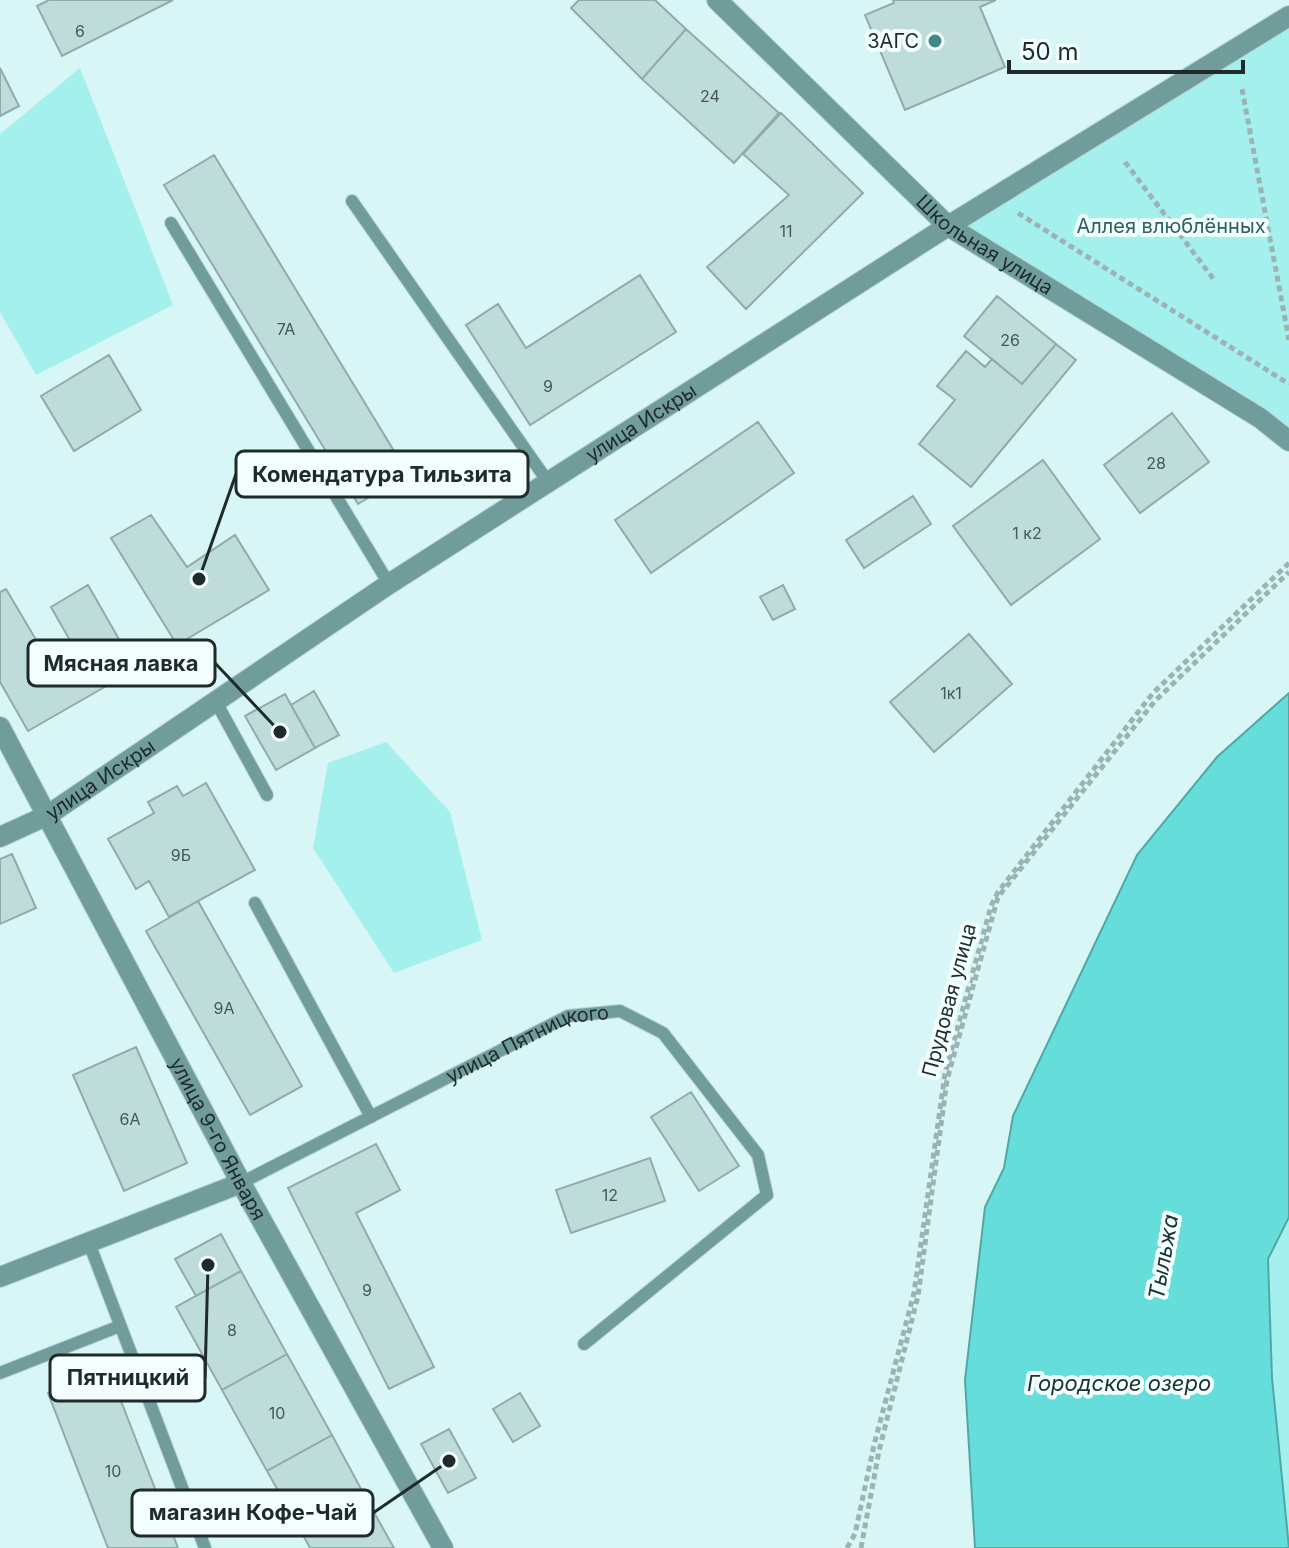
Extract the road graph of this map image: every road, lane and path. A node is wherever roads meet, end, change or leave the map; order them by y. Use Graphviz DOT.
graph roads {
  1 [pos="717,0"];
  2 [pos="1289,16"];
  3 [pos="1242,89"];
  4 [pos="1125,162"];
  5 [pos="993,197"];
  6 [pos="352,201"];
  7 [pos="171,223"];
  8 [pos="948,226"];
  9 [pos="1215,281"];
  10 [pos="1289,340"];
  11 [pos="1289,384"];
  12 [pos="1289,441"];
  13 [pos="548,482"];
  14 [pos="1289,563"];
  15 [pos="1289,572"];
  16 [pos="389,584"];
  17 [pos="216,702"];
  18 [pos="0,727"];
  19 [pos="267,795"];
  20 [pos="48,815"];
  21 [pos="0,837"];
  22 [pos="255,903"];
  23 [pos="371,1117"];
  24 [pos="241,1183"];
  25 [pos="89,1243"];
  26 [pos="0,1277"];
  27 [pos="120,1326"];
  28 [pos="584,1344"];
  29 [pos="0,1373"];
  30 [pos="205,1548"];
  31 [pos="443,1548"];
  32 [pos="847,1548"];
  33 [pos="861,1548"];
  1 -- 8 [label="street, Школьная улица"];
  2 -- 5 [label="street, улица Искры"];
  3 -- 10 [label="path"];
  4 -- 9 [label="path"];
  5 -- 8 [label="street, улица Искры"];
  5 -- 11 [label="path"];
  6 -- 13 [label="lane"];
  7 -- 16 [label="lane"];
  8 -- 12 [label="street, Школьная улица"];
  8 -- 13 [label="street, улица Искры"];
  13 -- 16 [label="street, улица Искры"];
  14 -- 32 [label="path, Прудовая улица"];
  15 -- 33 [label="path"];
  16 -- 17 [label="street, улица Искры"];
  17 -- 19 [label="lane"];
  17 -- 20 [label="street, улица Искры"];
  18 -- 20 [label="street, улица 9-го Января"];
  20 -- 21 [label="street, улица Искры"];
  20 -- 24 [label="street, улица 9-го Января"];
  22 -- 23 [label="lane"];
  23 -- 24 [label="lane, улица Пятницкого"];
  23 -- 28 [label="lane, улица Пятницкого"];
  24 -- 25 [label="street, улица Пятницкого"];
  24 -- 31 [label="street, улица 9-го Января"];
  25 -- 26 [label="street, улица Пятницкого"];
  25 -- 27 [label="lane"];
  27 -- 29 [label="lane"];
  27 -- 30 [label="lane"];
}
